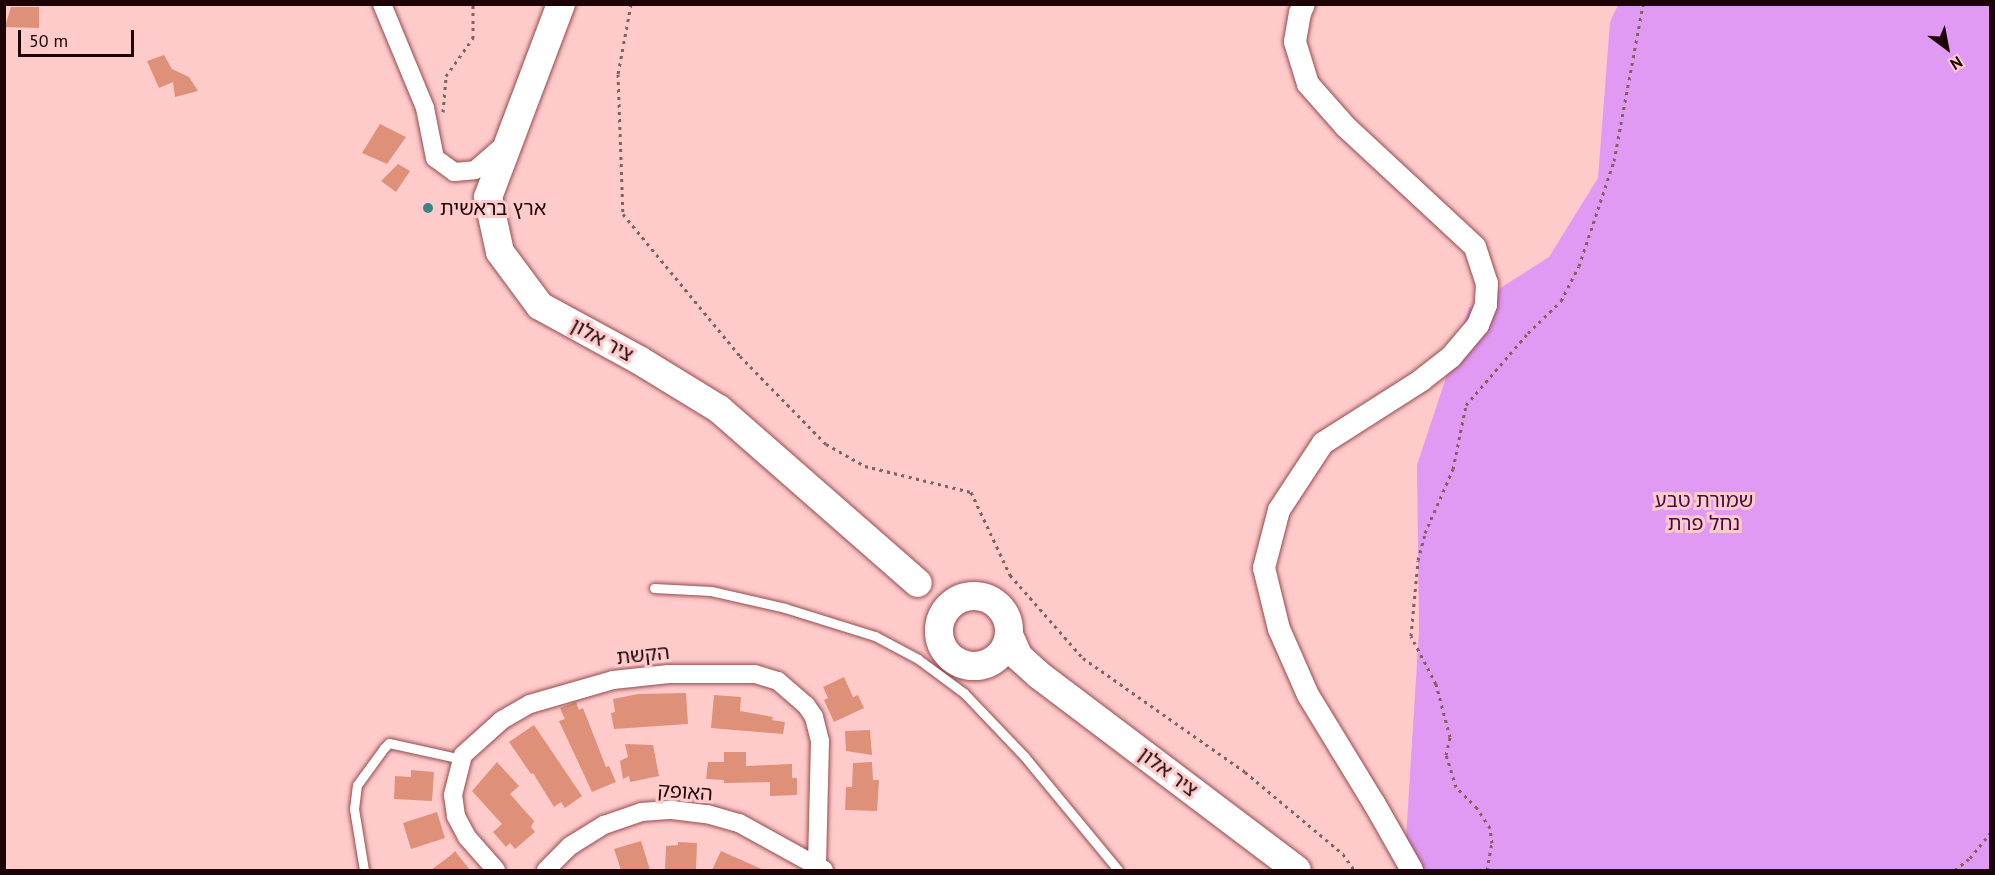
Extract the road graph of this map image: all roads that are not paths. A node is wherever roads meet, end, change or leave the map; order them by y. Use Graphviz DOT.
graph roads {
  1 [pos="382,4"];
  2 [pos="561,4"];
  3 [pos="1304,4"];
  4 [pos="510,140"];
  5 [pos="918,583"];
  6 [pos="654,588"];
  7 [pos="963,598"];
  8 [pos="941,620"];
  9 [pos="1009,635"];
  10 [pos="986,664"];
  11 [pos="1039,675"];
  12 [pos="462,759"];
  13 [pos="821,868"];
  14 [pos="364,870"];
  15 [pos="496,870"];
  16 [pos="546,870"];
  17 [pos="1118,870"];
  18 [pos="1297,870"];
  19 [pos="1412,870"];
  1 -- 4 [label="street"];
  2 -- 4 [label="main road, ציר אלון"];
  3 -- 19 [label="street"];
  4 -- 5 [label="main road, ציר אלון"];
  5 -- 7 [label="main road, ציר אלון"];
  5 -- 8 [label="main road, ציר אלון"];
  6 -- 17 [label="lane"];
  7 -- 8 [label="main road"];
  7 -- 9 [label="main road"];
  8 -- 10 [label="main road"];
  9 -- 10 [label="main road"];
  9 -- 11 [label="main road, ציר אלון"];
  10 -- 11 [label="main road, ציר אלון"];
  11 -- 18 [label="main road, ציר אלון"];
  12 -- 13 [label="street, הקשת"];
  12 -- 14 [label="lane"];
  12 -- 15 [label="street, הקשת"];
  13 -- 16 [label="street, האופק"];
}
